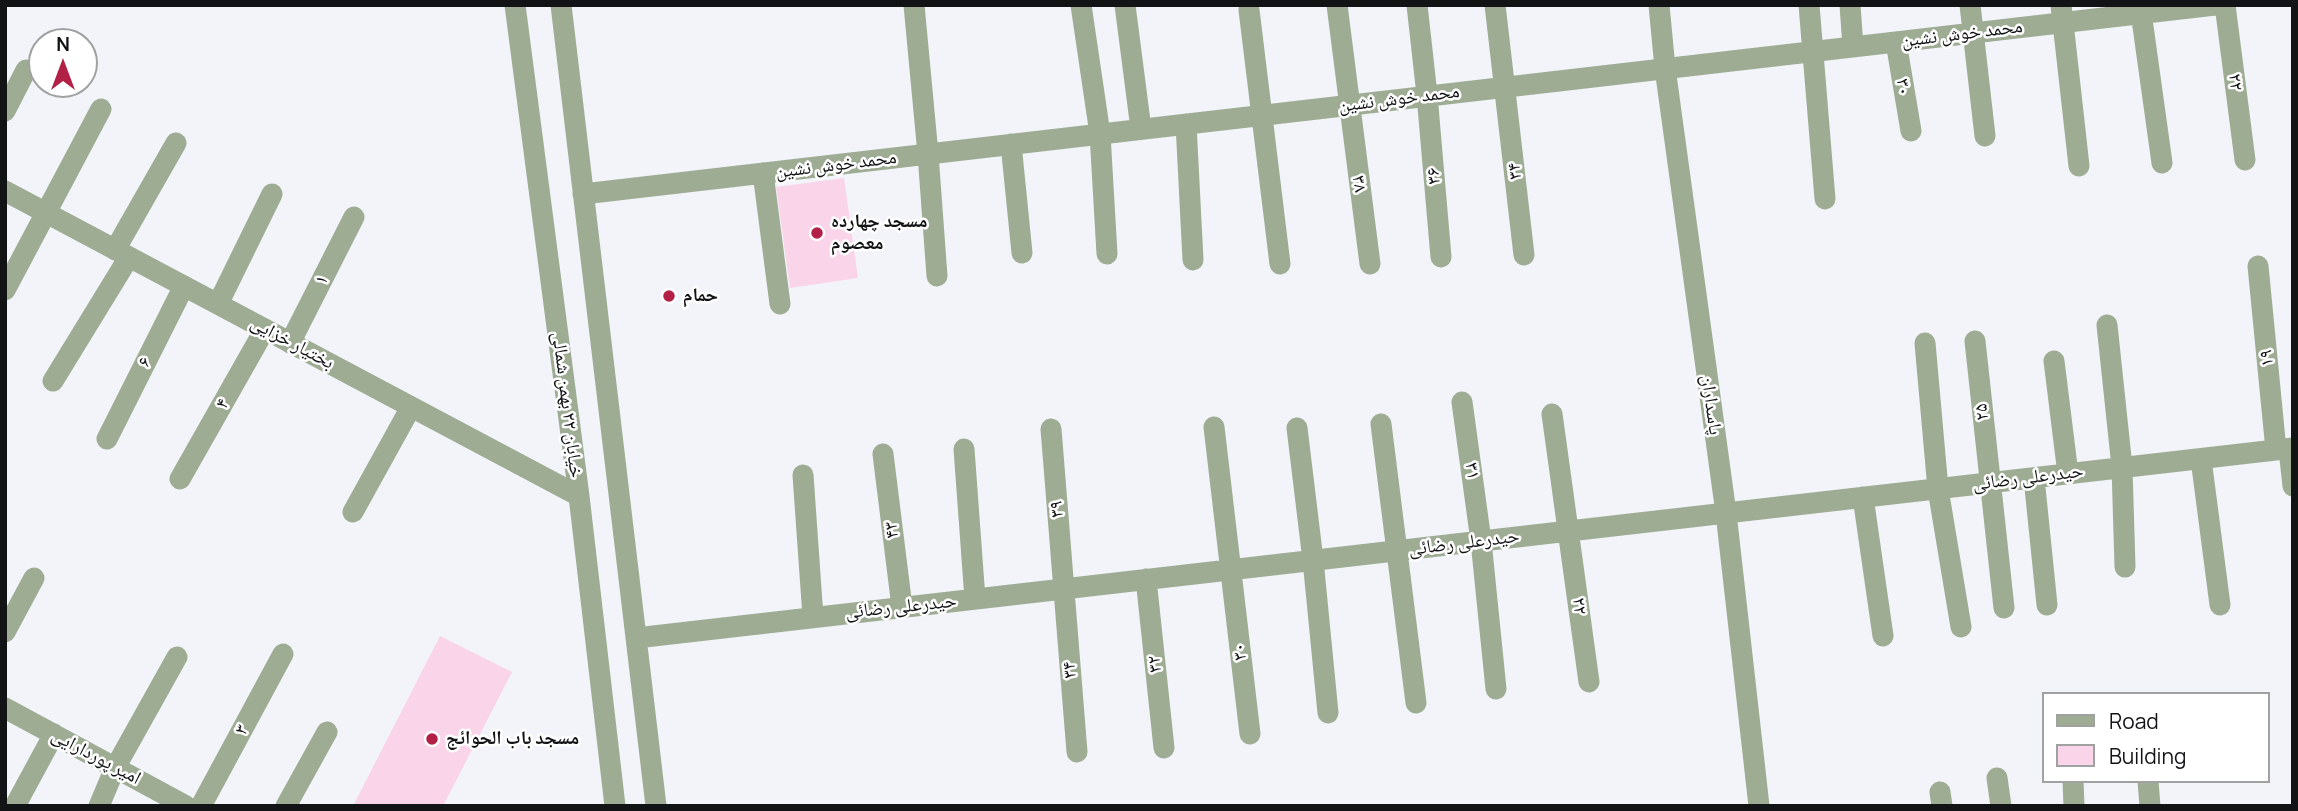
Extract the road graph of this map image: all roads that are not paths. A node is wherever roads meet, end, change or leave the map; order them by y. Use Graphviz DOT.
graph roads {
  1 [pos="515,5"];
  2 [pos="561,5"];
  3 [pos="914,5"];
  4 [pos="1081,5"];
  5 [pos="1125,5"];
  6 [pos="1337,5"];
  7 [pos="1417,5"];
  8 [pos="1495,5"];
  9 [pos="1659,5"];
  10 [pos="1809,5"];
  11 [pos="1850,5"];
  12 [pos="1970,5"];
  13 [pos="2215,5"];
  14 [pos="2225,5"];
  15 [pos="1249,10"];
  16 [pos="2140,10"];
  17 [pos="2062,14"];
  18 [pos="1973,33"];
  19 [pos="1896,42"];
  20 [pos="1853,47"];
  21 [pos="1813,51"];
  22 [pos="1665,68"];
  23 [pos="26,69"];
  24 [pos="1506,86"];
  25 [pos="1427,96"];
  26 [pos="1349,105"];
  27 [pos="101,109"];
  28 [pos="5,111"];
  29 [pos="1262,115"];
  30 [pos="1185,124"];
  31 [pos="1141,129"];
  32 [pos="1911,131"];
  33 [pos="1100,134"];
  34 [pos="1985,136"];
  35 [pos="176,143"];
  36 [pos="1011,144"];
  37 [pos="929,154"];
  38 [pos="2245,160"];
  39 [pos="2162,163"];
  40 [pos="2079,166"];
  41 [pos="763,173"];
  42 [pos="5,191"];
  43 [pos="272,194"];
  44 [pos="583,194"];
  45 [pos="1825,199"];
  46 [pos="47,214"];
  47 [pos="354,217"];
  48 [pos="122,253"];
  49 [pos="1022,253"];
  50 [pos="1107,254"];
  51 [pos="1524,255"];
  52 [pos="1441,257"];
  53 [pos="1193,260"];
  54 [pos="1280,264"];
  55 [pos="1370,264"];
  56 [pos="2258,266"];
  57 [pos="937,276"];
  58 [pos="184,286"];
  59 [pos="5,290"];
  60 [pos="218,304"];
  61 [pos="780,304"];
  62 [pos="2107,325"];
  63 [pos="265,329"];
  64 [pos="1975,341"];
  65 [pos="290,343"];
  66 [pos="1925,343"];
  67 [pos="2054,361"];
  68 [pos="53,381"];
  69 [pos="1462,402"];
  70 [pos="411,407"];
  71 [pos="1552,414"];
  72 [pos="1381,424"];
  73 [pos="1214,427"];
  74 [pos="1297,428"];
  75 [pos="1051,429"];
  76 [pos="107,439"];
  77 [pos="964,449"];
  78 [pos="2286,449"];
  79 [pos="883,454"];
  80 [pos="2201,459"];
  81 [pos="2122,467"];
  82 [pos="2068,474"];
  83 [pos="803,475"];
  84 [pos="2034,478"];
  85 [pos="180,479"];
  86 [pos="1989,483"];
  87 [pos="2293,486"];
  88 [pos="1938,489"];
  89 [pos="579,496"];
  90 [pos="1863,497"];
  91 [pos="353,512"];
  92 [pos="1726,513"];
  93 [pos="1569,531"];
  94 [pos="1481,541"];
  95 [pos="1396,551"];
  96 [pos="1313,560"];
  97 [pos="2125,568"];
  98 [pos="1231,570"];
  99 [pos="34,578"];
  100 [pos="1146,579"];
  101 [pos="1063,589"];
  102 [pos="975,599"];
  103 [pos="2046,605"];
  104 [pos="2220,605"];
  105 [pos="902,607"];
  106 [pos="2004,608"];
  107 [pos="813,618"];
  108 [pos="1961,627"];
  109 [pos="5,632"];
  110 [pos="1883,636"];
  111 [pos="636,638"];
  112 [pos="283,654"];
  113 [pos="177,657"];
  114 [pos="1588,682"];
  115 [pos="1496,689"];
  116 [pos="1416,703"];
  117 [pos="5,708"];
  118 [pos="1328,713"];
  119 [pos="327,732"];
  120 [pos="54,734"];
  121 [pos="1250,734"];
  122 [pos="1164,748"];
  123 [pos="1077,752"];
  124 [pos="116,768"];
  125 [pos="1997,778"];
  126 [pos="2073,783"];
  127 [pos="2148,783"];
  128 [pos="15,806"];
  129 [pos="99,806"];
  130 [pos="186,806"];
  131 [pos="201,806"];
  132 [pos="286,806"];
  133 [pos="615,806"];
  134 [pos="656,806"];
  135 [pos="1759,806"];
  136 [pos="2001,806"];
  137 [pos="2074,806"];
  138 [pos="2150,806"];
  1 -- 89 [label="street, خیابان ۲۲ بهمن شمالی"];
  2 -- 44 [label="street"];
  3 -- 37 [label="street"];
  4 -- 33 [label="street"];
  5 -- 31 [label="street"];
  6 -- 26 [label="street"];
  7 -- 25 [label="street, ۳۶"];
  8 -- 24 [label="street, ۳۴"];
  9 -- 22 [label="street, پاسداران"];
  10 -- 21 [label="street"];
  11 -- 20 [label="street"];
  12 -- 18 [label="street"];
  13 -- 16 [label="street, محمد خوش نشین"];
  14 -- 38 [label="street, ۲۲"];
  15 -- 29 [label="street"];
  16 -- 17 [label="street, محمد خوش نشین"];
  16 -- 39 [label="street"];
  17 -- 18 [label="street, محمد خوش نشین"];
  17 -- 40 [label="street"];
  18 -- 19 [label="street, محمد خوش نشین"];
  18 -- 34 [label="street"];
  19 -- 20 [label="street, محمد خوش نشین"];
  19 -- 32 [label="street, ۳۰"];
  20 -- 21 [label="street, محمد خوش نشین"];
  21 -- 22 [label="street, محمد خوش نشین"];
  21 -- 45 [label="street"];
  22 -- 24 [label="street, محمد خوش نشین"];
  22 -- 92 [label="street, پاسداران"];
  23 -- 28 [label="street"];
  24 -- 25 [label="street, محمد خوش نشین"];
  24 -- 51 [label="street, ۳۴"];
  25 -- 26 [label="street, محمد خوش نشین"];
  25 -- 52 [label="street, ۳۶"];
  26 -- 29 [label="street, محمد خوش نشین"];
  26 -- 55 [label="street, ۳۸"];
  27 -- 46 [label="street"];
  29 -- 30 [label="street, محمد خوش نشین"];
  29 -- 54 [label="street"];
  30 -- 31 [label="street, محمد خوش نشین"];
  30 -- 53 [label="street"];
  31 -- 33 [label="street, محمد خوش نشین"];
  33 -- 36 [label="street, محمد خوش نشین"];
  33 -- 50 [label="street"];
  35 -- 48 [label="street"];
  36 -- 37 [label="street, محمد خوش نشین"];
  36 -- 49 [label="street"];
  37 -- 41 [label="street, محمد خوش نشین"];
  37 -- 57 [label="street"];
  41 -- 44 [label="street, محمد خوش نشین"];
  41 -- 61 [label="street"];
  42 -- 46 [label="street, بختیار خزایی"];
  43 -- 60 [label="street"];
  44 -- 111 [label="street"];
  46 -- 48 [label="street, بختیار خزایی"];
  46 -- 59 [label="street"];
  47 -- 65 [label="street, ۱"];
  48 -- 58 [label="street, بختیار خزایی"];
  48 -- 68 [label="street"];
  56 -- 78 [label="street, ۱۹"];
  58 -- 60 [label="street, بختیار خزایی"];
  58 -- 76 [label="street, ۶"];
  60 -- 63 [label="street, بختیار خزایی"];
  62 -- 81 [label="street"];
  63 -- 65 [label="street, بختیار خزایی"];
  63 -- 85 [label="street, ۴"];
  64 -- 86 [label="street, ۲۵"];
  65 -- 70 [label="street, بختیار خزایی"];
  66 -- 88 [label="street"];
  67 -- 82 [label="street"];
  69 -- 94 [label="street, ۳۱"];
  70 -- 89 [label="street, بختیار خزایی"];
  70 -- 91 [label="street"];
  71 -- 93 [label="street, ۲۲"];
  72 -- 95 [label="street"];
  73 -- 98 [label="street, ۳۰"];
  74 -- 96 [label="street"];
  75 -- 101 [label="street, ۳۹"];
  77 -- 102 [label="street"];
  78 -- 80 [label="street, حیدرعلی رضائی"];
  78 -- 87 [label="street, ۱۹"];
  79 -- 105 [label="street, ۴۳"];
  80 -- 81 [label="street, حیدرعلی رضائی"];
  80 -- 104 [label="street"];
  81 -- 82 [label="street, حیدرعلی رضائی"];
  81 -- 97 [label="street"];
  82 -- 84 [label="street, حیدرعلی رضائی"];
  83 -- 107 [label="street"];
  84 -- 86 [label="street, حیدرعلی رضائی"];
  84 -- 103 [label="street"];
  86 -- 88 [label="street, حیدرعلی رضائی"];
  86 -- 106 [label="street, ۲۵"];
  88 -- 90 [label="street, حیدرعلی رضائی"];
  88 -- 108 [label="street"];
  89 -- 133 [label="street, خیابان ۲۲ بهمن شمالی"];
  90 -- 92 [label="street, حیدرعلی رضائی"];
  90 -- 110 [label="street"];
  92 -- 93 [label="street, حیدرعلی رضائی"];
  92 -- 135 [label="street, پاسداران"];
  93 -- 94 [label="street, حیدرعلی رضائی"];
  93 -- 114 [label="street, ۲۲"];
  94 -- 95 [label="street, حیدرعلی رضائی"];
  94 -- 115 [label="street, ۳۱"];
  95 -- 96 [label="street, حیدرعلی رضائی"];
  95 -- 116 [label="street"];
  96 -- 98 [label="street, حیدرعلی رضائی"];
  96 -- 118 [label="street"];
  98 -- 100 [label="street, حیدرعلی رضائی"];
  98 -- 121 [label="street, ۳۰"];
  99 -- 109 [label="street"];
  100 -- 101 [label="street, حیدرعلی رضائی"];
  100 -- 122 [label="street, ۳۲"];
  101 -- 102 [label="street, حیدرعلی رضائی"];
  101 -- 123 [label="street, ۳۴"];
  102 -- 105 [label="street, حیدرعلی رضائی"];
  105 -- 107 [label="street, حیدرعلی رضائی"];
  107 -- 111 [label="street, حیدرعلی رضائی"];
  111 -- 134 [label="street"];
  112 -- 131 [label="street, ۳"];
  113 -- 124 [label="street"];
  117 -- 120 [label="street, امیر پوردارایی"];
  119 -- 132 [label="street"];
  120 -- 124 [label="street, امیر پوردارایی"];
  120 -- 128 [label="street"];
  124 -- 129 [label="street"];
  124 -- 130 [label="street, امیر پوردارایی"];
  125 -- 136 [label="street"];
  126 -- 137 [label="street"];
  127 -- 138 [label="street"];
}
